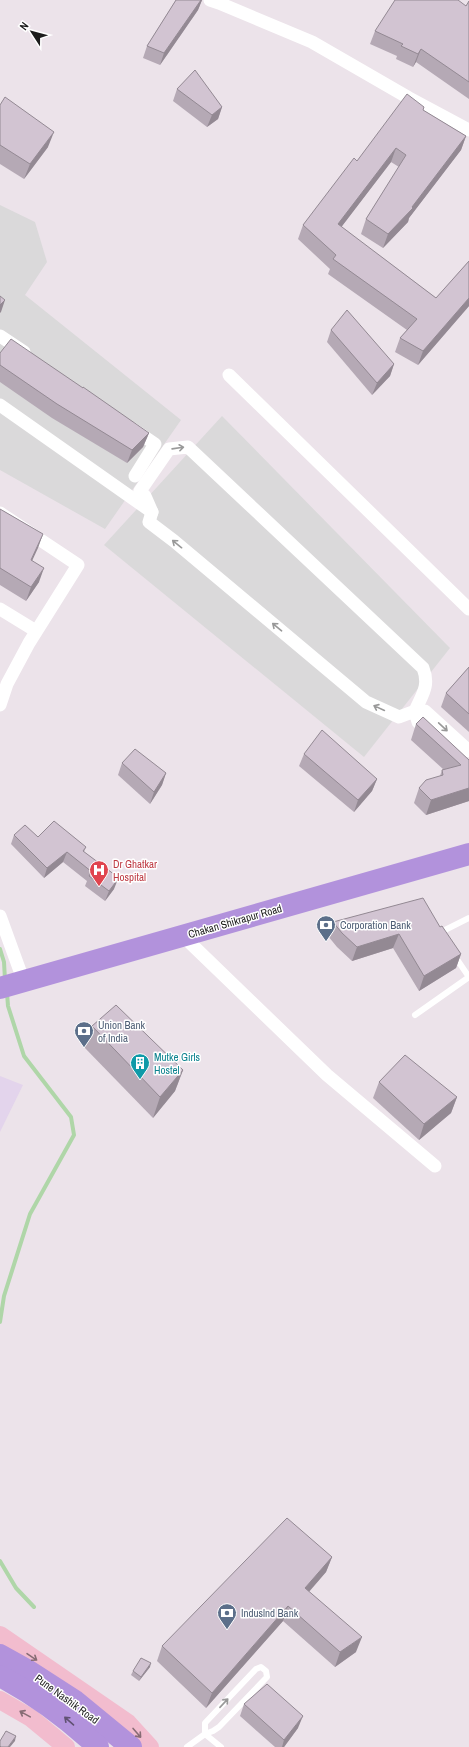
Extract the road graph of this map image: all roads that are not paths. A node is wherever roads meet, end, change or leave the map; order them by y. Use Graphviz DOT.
graph roads {
  1 [pos="210,0"];
  2 [pos="469,130"];
  3 [pos="0,336"];
  4 [pos="31,358"];
  5 [pos="229,375"];
  6 [pos="0,405"];
  7 [pos="124,423"];
  8 [pos="135,476"];
  9 [pos="152,512"];
  10 [pos="0,513"];
  11 [pos="0,609"];
  12 [pos="469,609"];
  13 [pos="36,631"];
  14 [pos="0,705"];
  15 [pos="415,711"];
  16 [pos="440,743"];
  17 [pos="469,751"];
  18 [pos="469,854"];
  19 [pos="0,916"];
  20 [pos="469,918"];
  21 [pos="183,936"];
  22 [pos="443,938"];
  23 [pos="452,951"];
  24 [pos="469,977"];
  25 [pos="13,985"];
  26 [pos="415,1015"];
  27 [pos="435,1166"];
  28 [pos="0,1635"];
  29 [pos="0,1655"];
  30 [pos="0,1676"];
  31 [pos="0,1700"];
  32 [pos="205,1734"];
  33 [pos="66,1747"];
  34 [pos="98,1747"];
  35 [pos="131,1747"];
  36 [pos="150,1747"];
  37 [pos="187,1747"];
  38 [pos="221,1747"];
  1 -- 2 [label="street"];
  3 -- 4 [label="street"];
  5 -- 12 [label="street"];
  6 -- 9 [label="street"];
  7 -- 8 [label="street"];
  15 -- 9 [label="street, one-way"];
  9 -- 15 [label="street, one-way"];
  10 -- 13 [label="street"];
  11 -- 13 [label="street"];
  13 -- 14 [label="street"];
  15 -- 16 [label="street"];
  15 -- 17 [label="street, one-way"];
  18 -- 21 [label="highway, Chakan Shikrapur Road"];
  19 -- 25 [label="street"];
  20 -- 22 [label="lane"];
  21 -- 25 [label="highway, Chakan Shikrapur Road"];
  21 -- 27 [label="street"];
  23 -- 24 [label="lane"];
  24 -- 26 [label="lane"];
  28 -- 36 [label="main road, one-way"];
  29 -- 35 [label="highway, Pune Nashik Road"];
  34 -- 30 [label="highway, Pune Nashik Road, one-way"];
  33 -- 31 [label="main road, one-way"];
  32 -- 32 [label="lane, one-way"];
  32 -- 37 [label="lane"];
  32 -- 38 [label="lane"];
}
